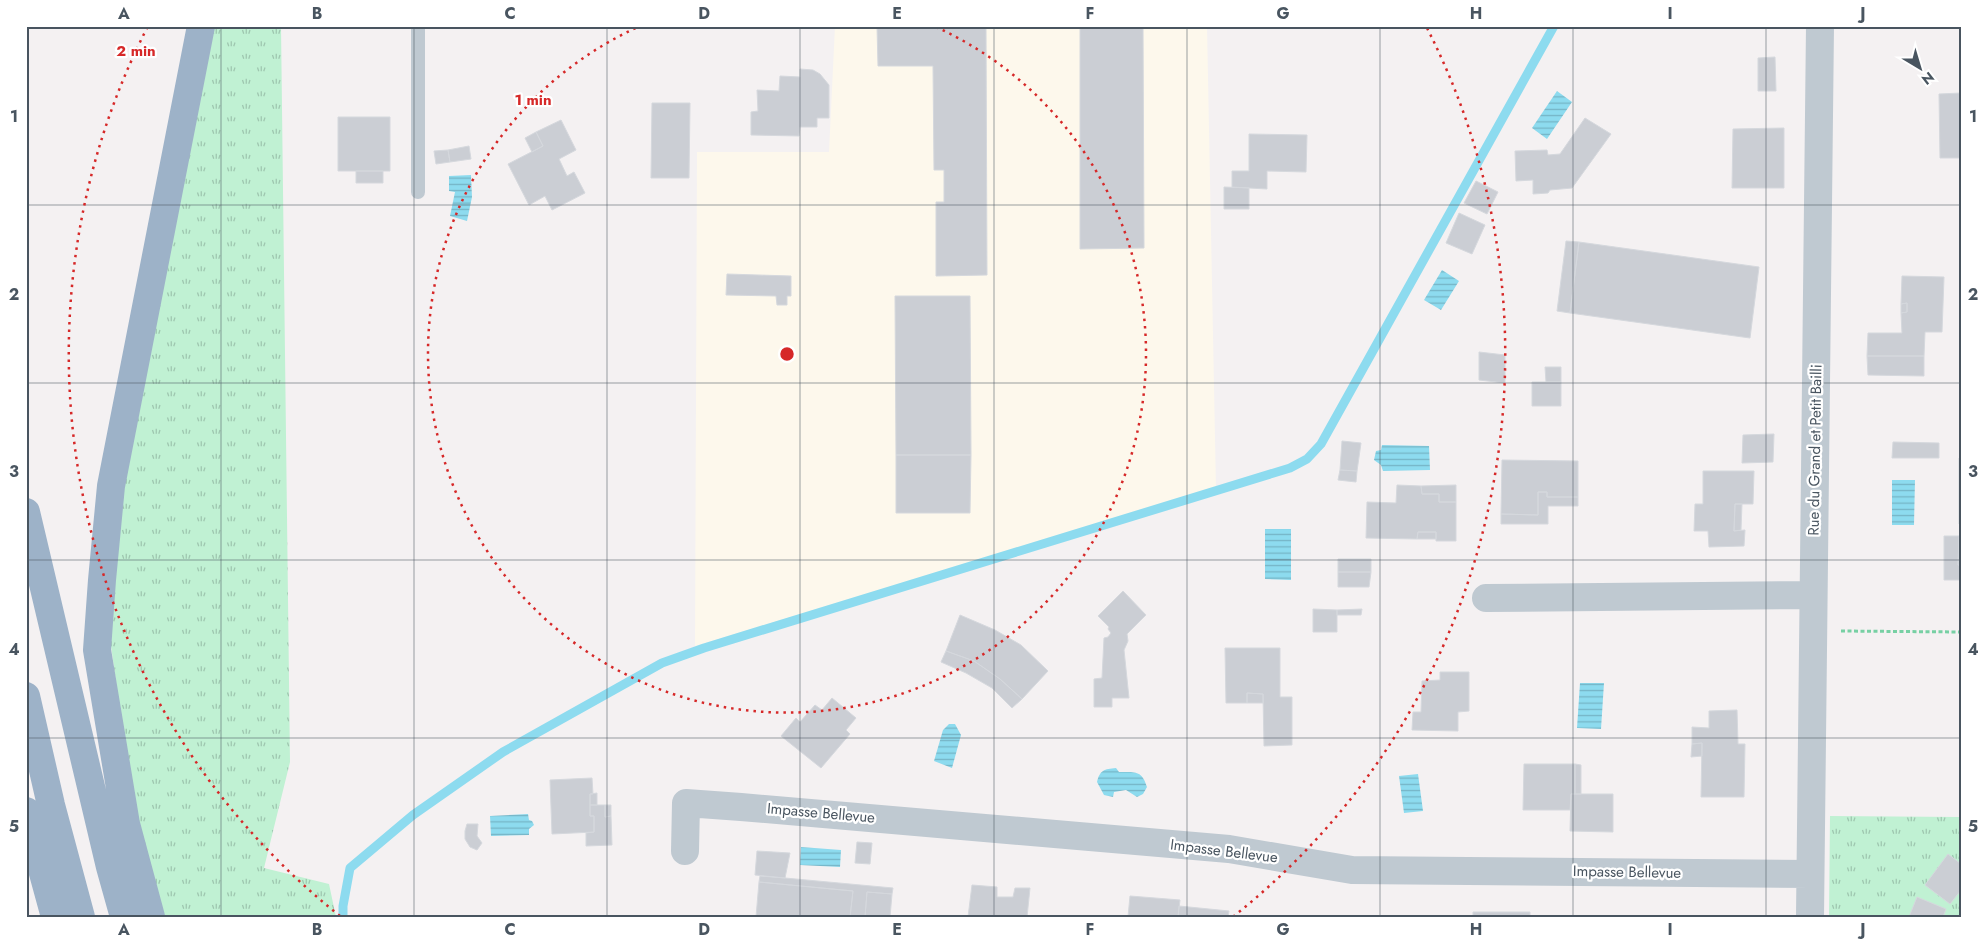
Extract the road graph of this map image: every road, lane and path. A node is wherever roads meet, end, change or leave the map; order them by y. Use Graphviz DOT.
graph roads {
  1 [pos="201,26"];
  2 [pos="418,26"];
  3 [pos="1820,26"];
  4 [pos="418,192"];
  5 [pos="26,512"];
  6 [pos="1813,595"];
  7 [pos="1486,598"];
  8 [pos="1813,631"];
  9 [pos="1961,632"];
  10 [pos="26,696"];
  11 [pos="26,811"];
  12 [pos="685,851"];
  13 [pos="1810,874"];
  14 [pos="55,917"];
  15 [pos="81,917"];
  16 [pos="124,917"];
  17 [pos="152,917"];
  18 [pos="1810,917"];
  1 -- 17 [label="highway"];
  2 -- 4 [label="lane"];
  3 -- 6 [label="street, Rue du Grand et Petit Bailli"];
  5 -- 16 [label="highway"];
  6 -- 7 [label="street"];
  6 -- 8 [label="street, Rue du Grand et Petit Bailli"];
  8 -- 9 [label="path"];
  8 -- 13 [label="street, Rue du Grand et Petit Bailli"];
  10 -- 15 [label="highway"];
  11 -- 14 [label="highway"];
  12 -- 13 [label="street, Impasse Bellevue"];
  13 -- 18 [label="street, Rue du Grand et Petit Bailli"];
}
